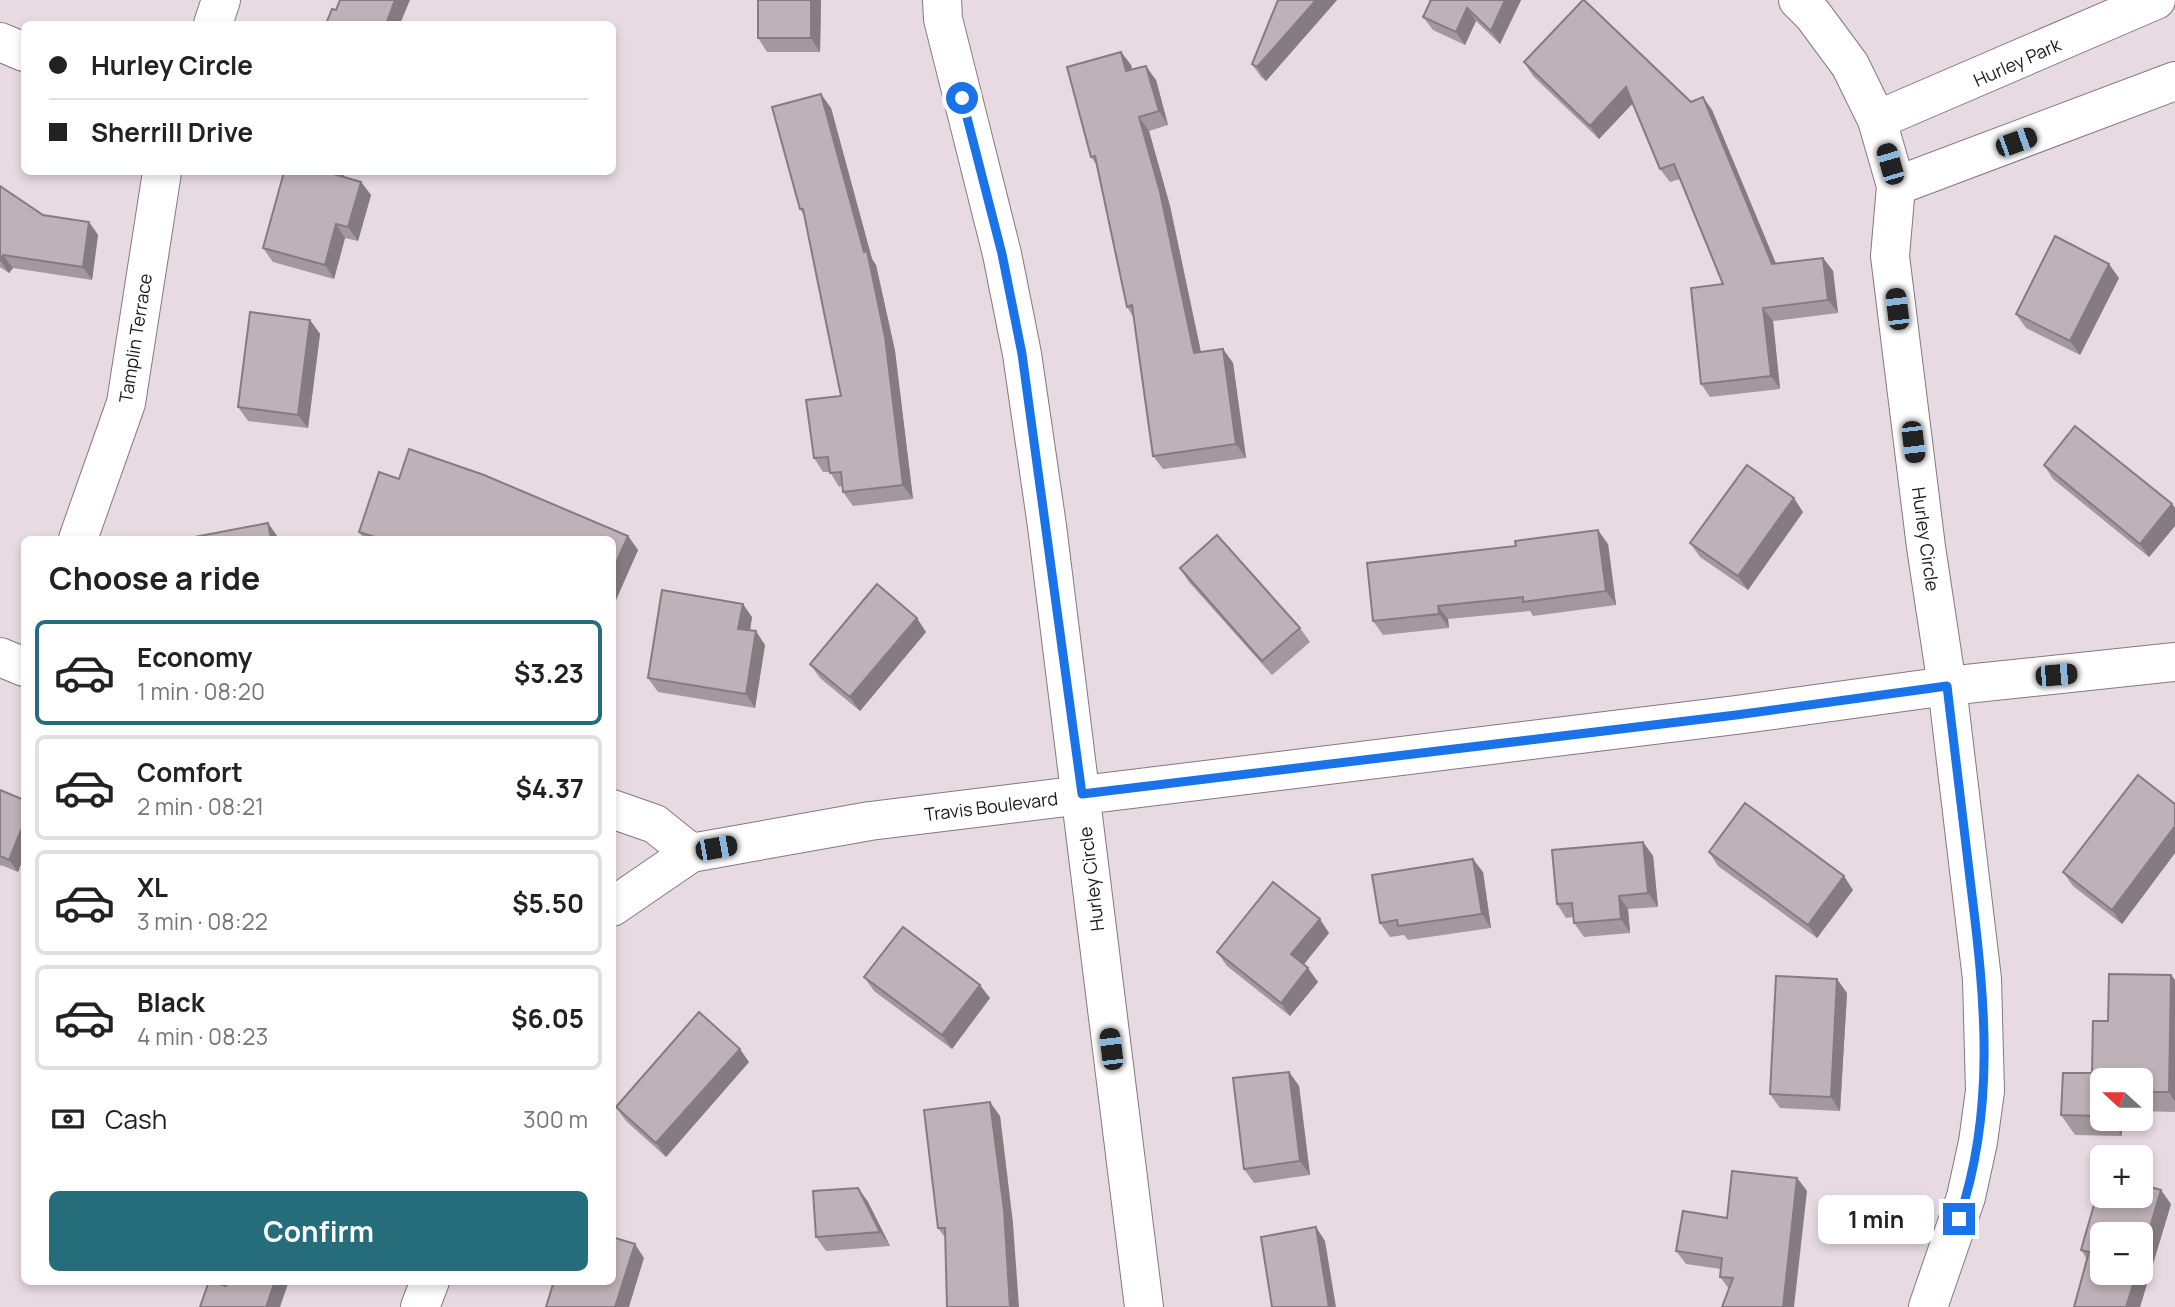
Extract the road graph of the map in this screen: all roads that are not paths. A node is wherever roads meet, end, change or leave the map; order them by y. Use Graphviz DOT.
graph roads {
  1 [pos="221,0"];
  2 [pos="943,0"];
  3 [pos="1798,0"];
  4 [pos="2156,0"];
  5 [pos="213,21"];
  6 [pos="0,42"];
  7 [pos="21,51"];
  8 [pos="2175,81"];
  9 [pos="1877,120"];
  10 [pos="162,175"];
  11 [pos="1896,186"];
  12 [pos="79,536"];
  13 [pos="0,657"];
  14 [pos="2175,662"];
  15 [pos="21,666"];
  16 [pos="1947,686"];
  17 [pos="1082,794"];
  18 [pos="616,810"];
  19 [pos="691,853"];
  20 [pos="616,904"];
  21 [pos="428,1285"];
  22 [pos="420,1307"];
  23 [pos="1144,1307"];
  24 [pos="1928,1307"];
  1 -- 5 [label="street"];
  2 -- 17 [label="street, Hurley Circle"];
  3 -- 9 [label="street, Hurley Circle"];
  4 -- 9 [label="street, Hurley Park"];
  6 -- 7 [label="street"];
  8 -- 11 [label="street"];
  9 -- 11 [label="street, Hurley Circle"];
  10 -- 12 [label="street, Tamplin Terrace"];
  11 -- 16 [label="street, Hurley Circle"];
  13 -- 15 [label="street"];
  14 -- 16 [label="street, Travis Boulevard"];
  16 -- 17 [label="street, Travis Boulevard"];
  16 -- 24 [label="street, Hurley Circle"];
  17 -- 19 [label="street, Travis Boulevard"];
  17 -- 23 [label="street, Hurley Circle"];
  18 -- 19 [label="street"];
  19 -- 20 [label="street"];
  21 -- 22 [label="street"];
}
